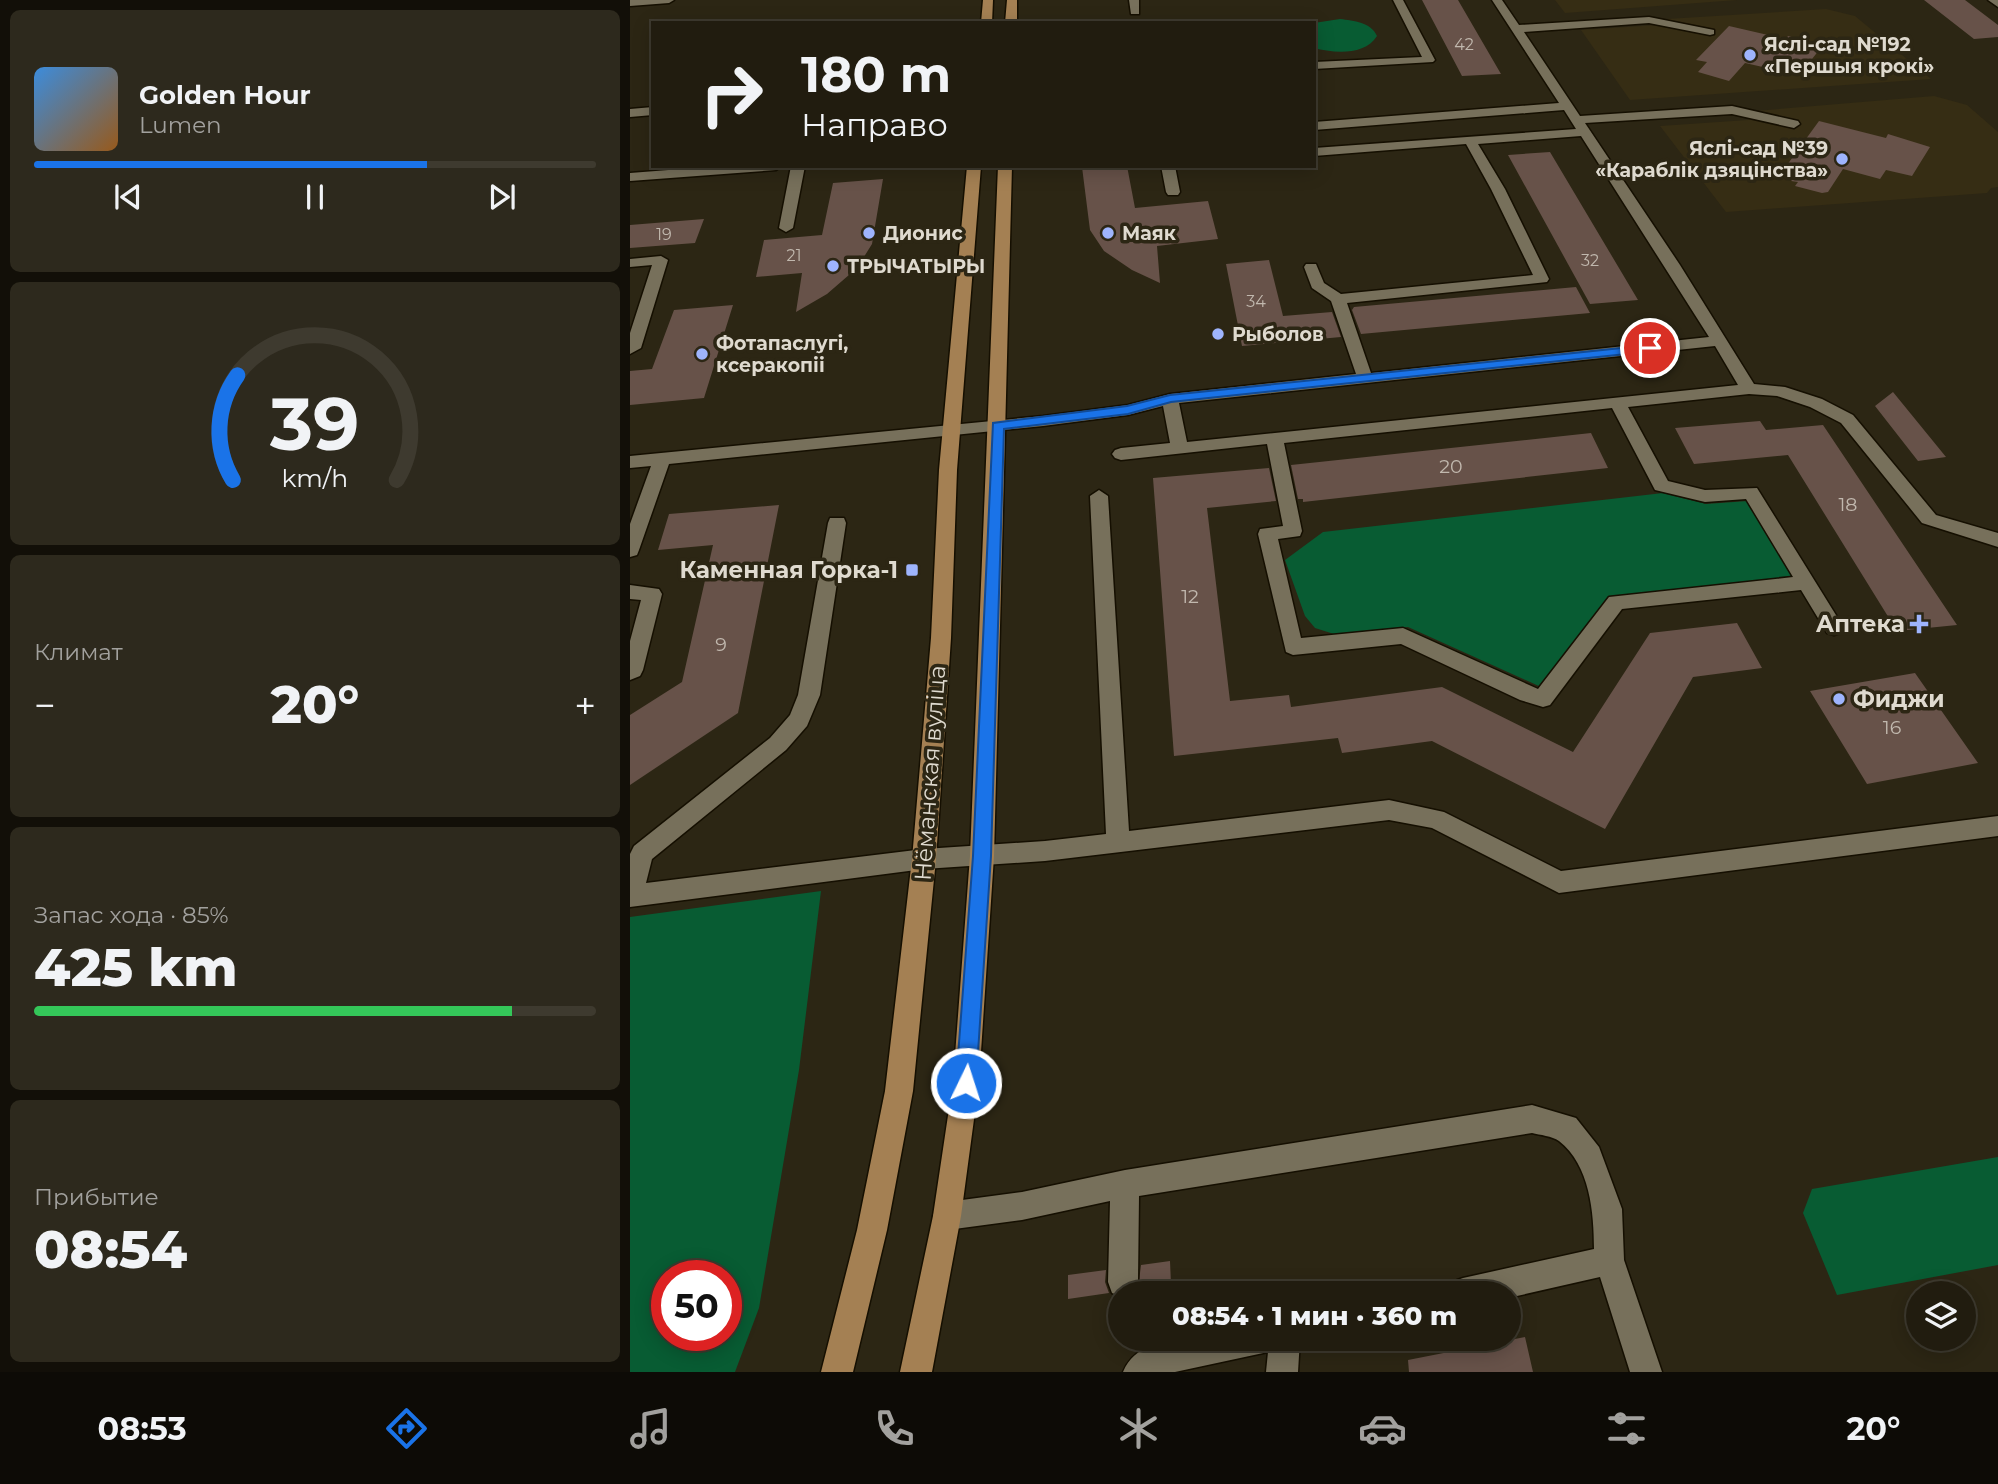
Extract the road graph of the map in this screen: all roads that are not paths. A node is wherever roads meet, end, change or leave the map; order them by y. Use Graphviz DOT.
graph roads {
  1 [pos="669,0"];
  2 [pos="988,0"];
  3 [pos="1012,0"];
  4 [pos="1398,0"];
  5 [pos="1497,0"];
  6 [pos="1993,0"];
  7 [pos="630,3"];
  8 [pos="1998,4"];
  9 [pos="986,21"];
  10 [pos="1011,21"];
  11 [pos="1515,29"];
  12 [pos="1710,32"];
  13 [pos="1316,66"];
  14 [pos="1566,106"];
  15 [pos="651,111"];
  16 [pos="630,113"];
  17 [pos="1794,124"];
  18 [pos="1316,126"];
  19 [pos="1578,126"];
  20 [pos="1470,140"];
  21 [pos="1316,152"];
  22 [pos="749,168"];
  23 [pos="798,168"];
  24 [pos="974,168"];
  25 [pos="1005,168"];
  26 [pos="1168,168"];
  27 [pos="630,177"];
  28 [pos="1173,192"];
  29 [pos="786,228"];
  30 [pos="630,263"];
  31 [pos="1311,267"];
  32 [pos="1338,299"];
  33 [pos="1718,341"];
  34 [pos="630,349"];
  35 [pos="1365,378"];
  36 [pos="1749,389"];
  37 [pos="1170,398"];
  38 [pos="1617,402"];
  39 [pos="998,426"];
  40 [pos="951,430"];
  41 [pos="1274,438"];
  42 [pos="1180,448"];
  43 [pos="1121,454"];
  44 [pos="662,459"];
  45 [pos="630,462"];
  46 [pos="1099,496"];
  47 [pos="836,523"];
  48 [pos="1998,540"];
  49 [pos="630,550"];
  50 [pos="1806,583"];
  51 [pos="630,592"];
  52 [pos="1834,628"];
  53 [pos="630,672"];
  54 [pos="1998,826"];
  55 [pos="1118,841"];
  56 [pos="982,856"];
  57 [pos="924,859"];
  58 [pos="631,896"];
  59 [pos="1125,1184"];
  60 [pos="947,1216"];
  61 [pos="1609,1260"];
  62 [pos="1123,1281"];
  63 [pos="1516,1281"];
  64 [pos="1203,1351"];
  65 [pos="1284,1351"];
  66 [pos="836,1372"];
  67 [pos="916,1372"];
  68 [pos="1139,1372"];
  69 [pos="1282,1372"];
  70 [pos="1646,1372"];
  1 -- 7 [label="lane"];
  2 -- 9 [label="main road"];
  3 -- 10 [label="main road"];
  4 -- 13 [label="lane"];
  5 -- 11 [label="lane"];
  6 -- 8 [label="lane"];
  11 -- 12 [label="lane"];
  11 -- 14 [label="lane"];
  14 -- 18 [label="lane"];
  14 -- 19 [label="lane"];
  15 -- 16 [label="lane"];
  17 -- 19 [label="lane"];
  19 -- 20 [label="lane"];
  19 -- 33 [label="lane"];
  20 -- 21 [label="lane"];
  20 -- 32 [label="lane"];
  22 -- 27 [label="lane"];
  23 -- 29 [label="lane"];
  24 -- 40 [label="main road, Нёманская вуліца"];
  25 -- 39 [label="main road"];
  26 -- 28 [label="lane"];
  30 -- 34 [label="lane"];
  31 -- 32 [label="lane"];
  32 -- 35 [label="lane"];
  33 -- 35 [label="lane"];
  33 -- 36 [label="lane"];
  35 -- 37 [label="lane"];
  36 -- 38 [label="lane"];
  36 -- 48 [label="lane"];
  37 -- 39 [label="lane"];
  37 -- 42 [label="lane"];
  38 -- 41 [label="lane"];
  38 -- 50 [label="lane"];
  39 -- 40 [label="lane"];
  39 -- 56 [label="main road"];
  40 -- 44 [label="lane"];
  40 -- 57 [label="main road, Нёманская вуліца"];
  41 -- 42 [label="lane"];
  41 -- 50 [label="lane"];
  42 -- 43 [label="lane"];
  44 -- 45 [label="lane"];
  44 -- 49 [label="lane"];
  46 -- 55 [label="lane"];
  47 -- 58 [label="lane"];
  50 -- 52 [label="lane"];
  51 -- 53 [label="lane"];
  54 -- 55 [label="lane"];
  55 -- 56 [label="lane"];
  56 -- 57 [label="lane"];
  56 -- 60 [label="main road"];
  57 -- 58 [label="lane"];
  57 -- 66 [label="main road, Нёманская вуліца"];
  59 -- 60 [label="lane"];
  59 -- 61 [label="lane"];
  59 -- 62 [label="lane"];
  60 -- 67 [label="main road"];
  61 -- 63 [label="lane"];
  61 -- 70 [label="lane"];
  64 -- 68 [label="lane"];
  65 -- 69 [label="lane"];
}
